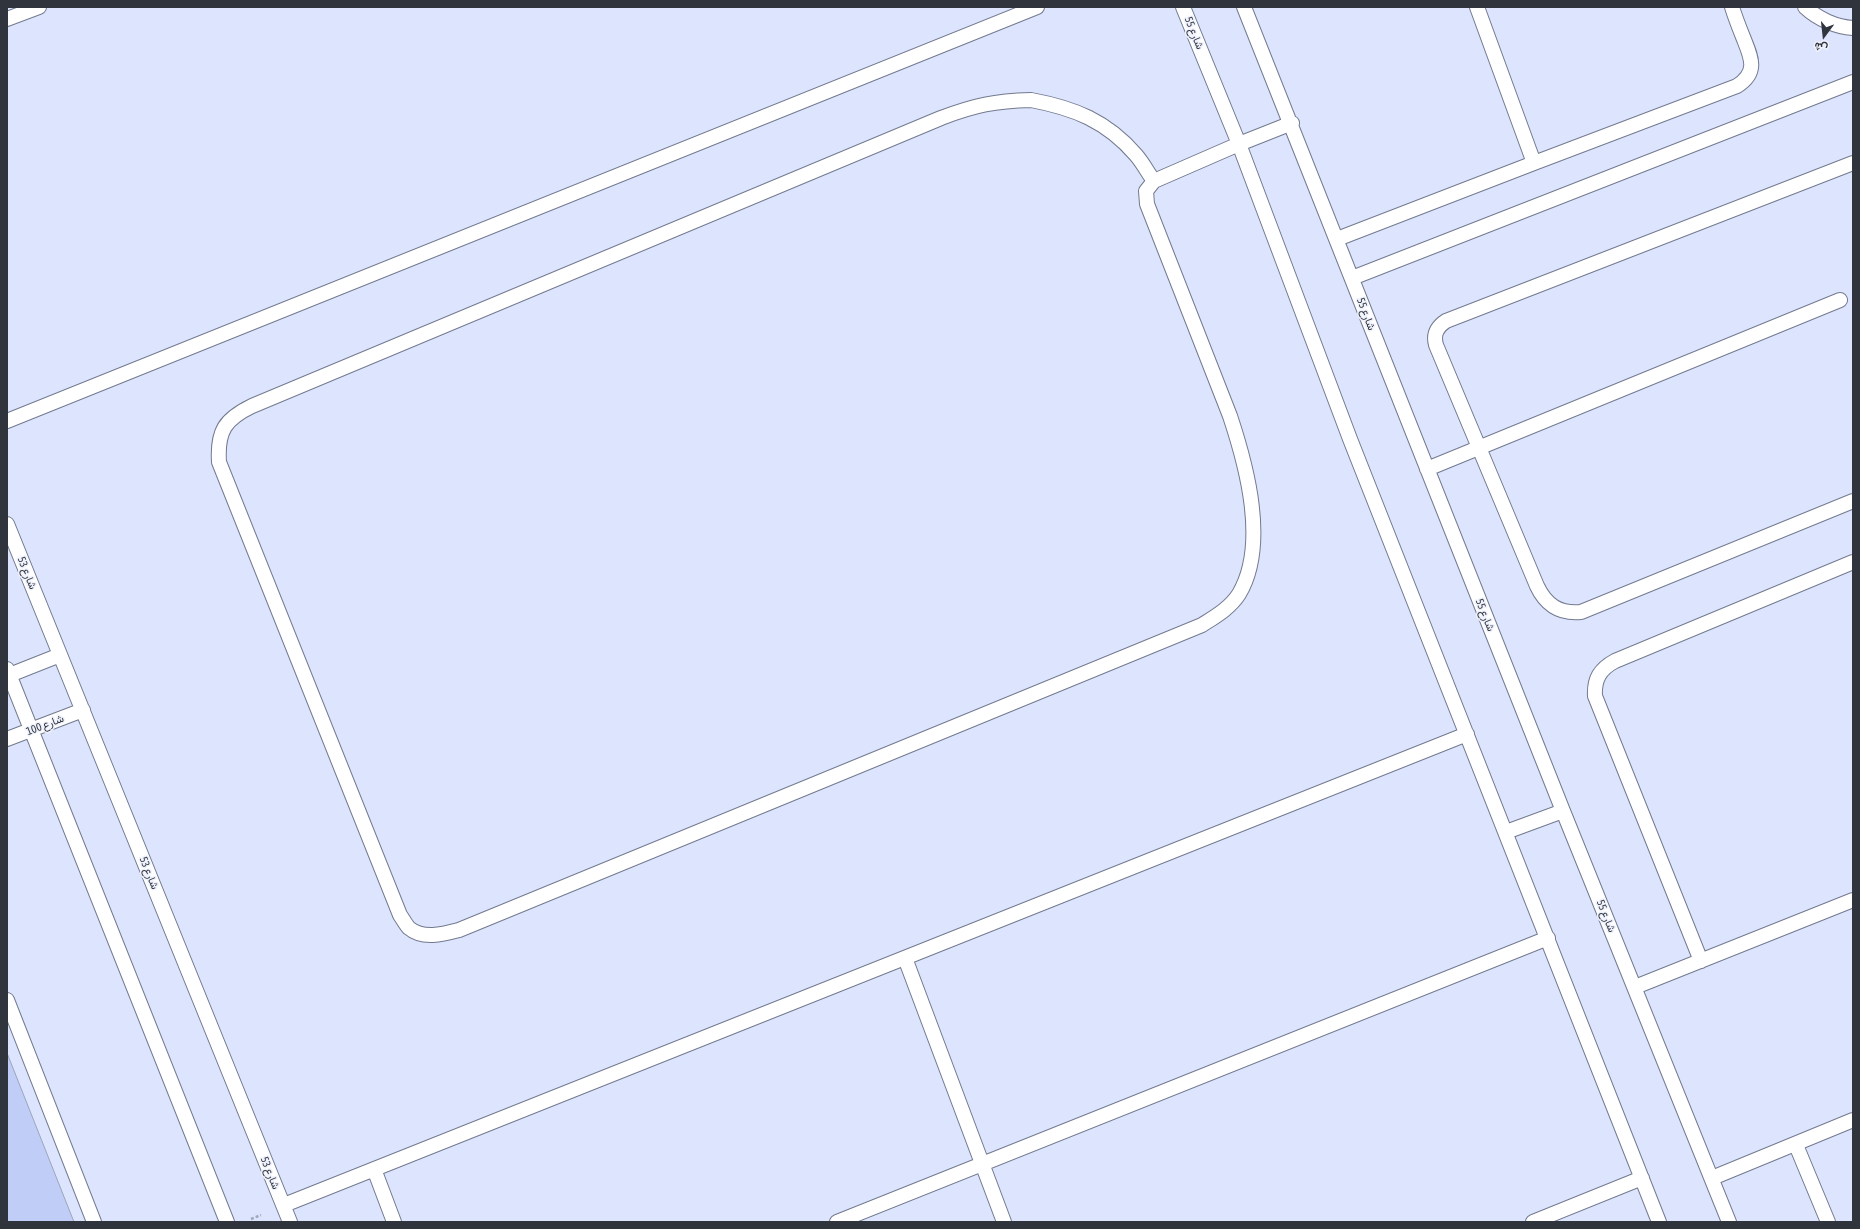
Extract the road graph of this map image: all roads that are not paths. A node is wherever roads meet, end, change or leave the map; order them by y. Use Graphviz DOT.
graph roads {
  1 [pos="39,7"];
  2 [pos="1038,7"];
  3 [pos="1183,7"];
  4 [pos="1244,7"];
  5 [pos="1477,7"];
  6 [pos="1732,7"];
  7 [pos="1805,7"];
  8 [pos="7,20"];
  9 [pos="1853,28"];
  10 [pos="1853,82"];
  11 [pos="1292,123"];
  12 [pos="1239,144"];
  13 [pos="1534,162"];
  14 [pos="1853,163"];
  15 [pos="1154,181"];
  16 [pos="1337,239"];
  17 [pos="1352,278"];
  18 [pos="1840,300"];
  19 [pos="7,421"];
  20 [pos="1479,448"];
  21 [pos="1427,469"];
  22 [pos="1853,501"];
  23 [pos="7,524"];
  24 [pos="1853,562"];
  25 [pos="60,655"];
  26 [pos="8,673"];
  27 [pos="83,710"];
  28 [pos="32,730"];
  29 [pos="1467,734"];
  30 [pos="7,739"];
  31 [pos="1563,811"];
  32 [pos="1506,832"];
  33 [pos="1853,900"];
  34 [pos="1548,938"];
  35 [pos="905,958"];
  36 [pos="1701,960"];
  37 [pos="1636,987"];
  38 [pos="7,1000"];
  39 [pos="1853,1120"];
  40 [pos="1796,1145"];
  41 [pos="982,1164"];
  42 [pos="374,1169"];
  43 [pos="1642,1178"];
  44 [pos="1712,1178"];
  45 [pos="284,1205"];
  46 [pos="94,1222"];
  47 [pos="227,1222"];
  48 [pos="290,1222"];
  49 [pos="394,1222"];
  50 [pos="837,1222"];
  51 [pos="1004,1222"];
  52 [pos="1533,1222"];
  53 [pos="1659,1222"];
  54 [pos="1729,1222"];
  55 [pos="1828,1222"];
  1 -- 8 [label="lane"];
  2 -- 19 [label="lane"];
  3 -- 12 [label="lane, شارع 55"];
  4 -- 11 [label="lane, شارع 55"];
  5 -- 13 [label="lane"];
  6 -- 13 [label="lane"];
  7 -- 9 [label="lane"];
  10 -- 17 [label="lane"];
  11 -- 12 [label="lane"];
  11 -- 16 [label="lane, شارع 55"];
  12 -- 15 [label="lane"];
  12 -- 29 [label="lane, شارع 55"];
  13 -- 16 [label="lane"];
  14 -- 20 [label="lane"];
  15 -- 15 [label="lane"];
  16 -- 17 [label="lane, شارع 55"];
  17 -- 21 [label="lane, شارع 55"];
  18 -- 20 [label="lane"];
  20 -- 21 [label="lane"];
  20 -- 22 [label="lane"];
  21 -- 31 [label="lane, شارع 55"];
  23 -- 25 [label="lane, شارع 53"];
  24 -- 36 [label="lane"];
  25 -- 26 [label="lane"];
  25 -- 27 [label="lane, شارع 53"];
  26 -- 28 [label="lane"];
  27 -- 28 [label="lane, شارع 100"];
  27 -- 45 [label="lane, شارع 53"];
  28 -- 30 [label="lane, شارع 100"];
  28 -- 47 [label="lane"];
  29 -- 32 [label="lane, شارع 55"];
  29 -- 35 [label="lane"];
  31 -- 32 [label="lane"];
  31 -- 37 [label="lane, شارع 55"];
  32 -- 34 [label="lane, شارع 55"];
  33 -- 36 [label="lane"];
  34 -- 41 [label="lane"];
  34 -- 43 [label="lane, شارع 55"];
  35 -- 41 [label="lane"];
  35 -- 42 [label="lane"];
  36 -- 37 [label="lane"];
  37 -- 44 [label="lane, شارع 55"];
  38 -- 46 [label="lane"];
  39 -- 40 [label="lane"];
  40 -- 44 [label="lane"];
  40 -- 55 [label="lane"];
  41 -- 50 [label="lane"];
  41 -- 51 [label="lane"];
  42 -- 45 [label="lane"];
  42 -- 49 [label="lane"];
  43 -- 52 [label="lane"];
  43 -- 53 [label="lane, شارع 55"];
  44 -- 54 [label="lane, شارع 55"];
  45 -- 48 [label="lane, شارع 53"];
}
